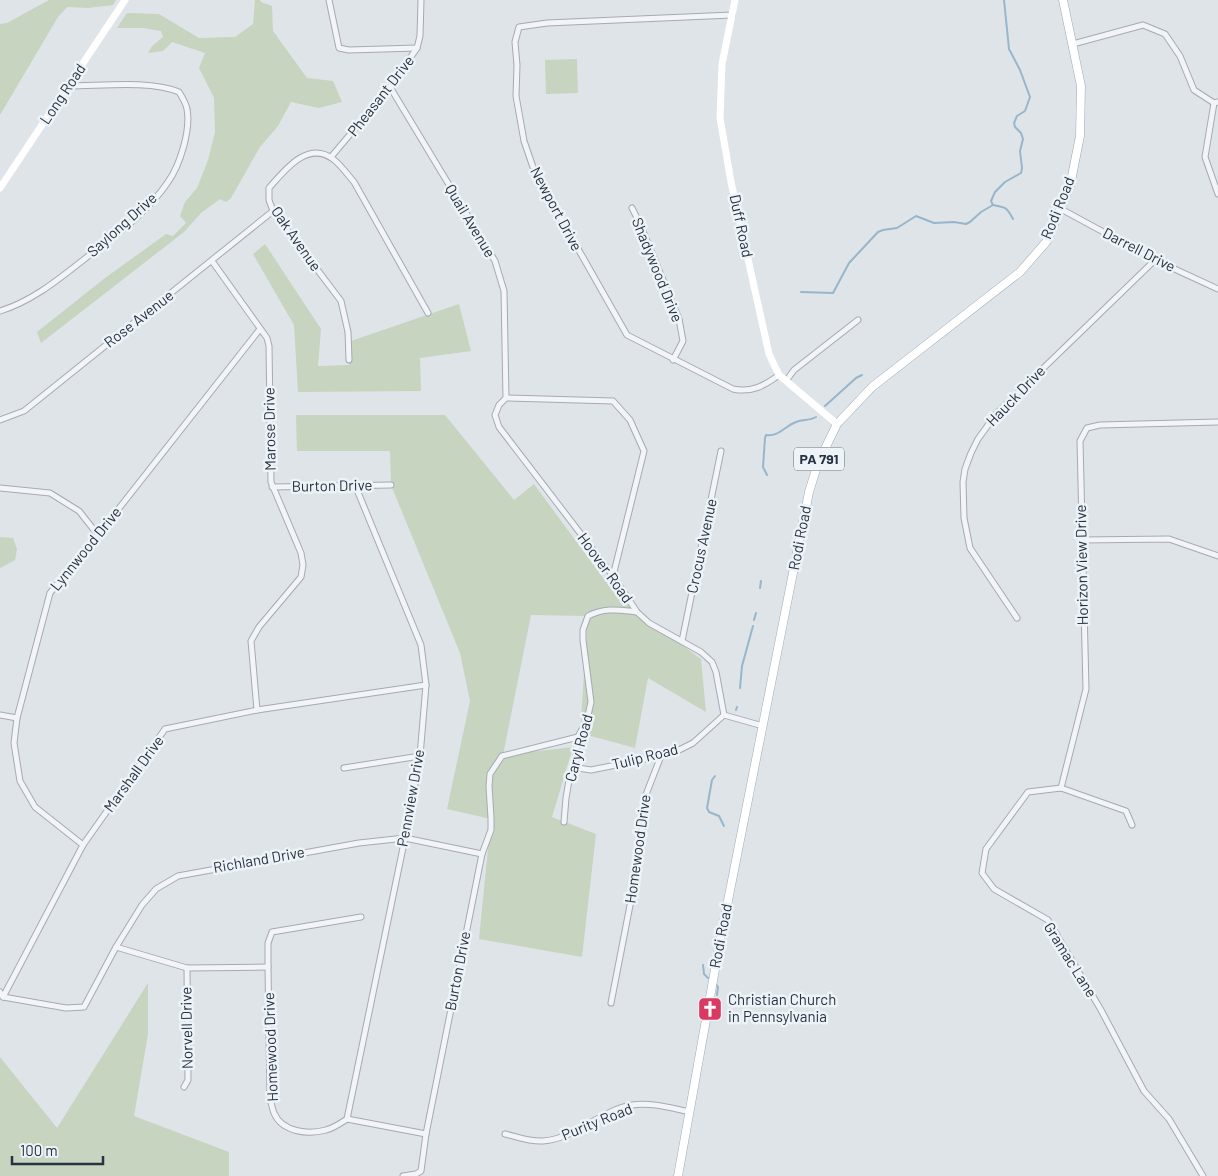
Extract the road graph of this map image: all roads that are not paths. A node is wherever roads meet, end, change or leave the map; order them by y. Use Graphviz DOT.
graph roads {
  1 [pos="125,0"];
  2 [pos="328,0"];
  3 [pos="421,0"];
  4 [pos="735,0"];
  5 [pos="1063,0"];
  6 [pos="732,15"];
  7 [pos="1073,44"];
  8 [pos="417,48"];
  9 [pos="69,86"];
  10 [pos="390,87"];
  11 [pos="1216,102"];
  12 [pos="331,157"];
  13 [pos="0,188"];
  14 [pos="1218,194"];
  15 [pos="632,208"];
  16 [pos="1061,209"];
  17 [pos="274,212"];
  18 [pos="1156,260"];
  19 [pos="212,261"];
  20 [pos="1218,289"];
  21 [pos="0,311"];
  22 [pos="428,313"];
  23 [pos="858,320"];
  24 [pos="260,329"];
  25 [pos="349,360"];
  26 [pos="674,360"];
  27 [pos="779,375"];
  28 [pos="786,382"];
  29 [pos="506,398"];
  30 [pos="0,420"];
  31 [pos="1218,422"];
  32 [pos="837,424"];
  33 [pos="722,451"];
  34 [pos="356,485"];
  35 [pos="391,485"];
  36 [pos="272,487"];
  37 [pos="0,488"];
  38 [pos="98,535"];
  39 [pos="1082,540"];
  40 [pos="1218,556"];
  41 [pos="613,576"];
  42 [pos="637,612"];
  43 [pos="1017,618"];
  44 [pos="682,641"];
  45 [pos="426,686"];
  46 [pos="257,710"];
  47 [pos="0,715"];
  48 [pos="724,715"];
  49 [pos="17,718"];
  50 [pos="763,726"];
  51 [pos="578,737"];
  52 [pos="420,756"];
  53 [pos="661,756"];
  54 [pos="575,765"];
  55 [pos="344,768"];
  56 [pos="1061,788"];
  57 [pos="564,822"];
  58 [pos="1132,826"];
  59 [pos="405,838"];
  60 [pos="82,845"];
  61 [pos="482,854"];
  62 [pos="361,917"];
  63 [pos="116,947"];
  64 [pos="268,967"];
  65 [pos="187,968"];
  66 [pos="2,995"];
  67 [pos="611,1003"];
  68 [pos="184,1088"];
  69 [pos="690,1112"];
  70 [pos="348,1119"];
  71 [pos="426,1134"];
  72 [pos="505,1134"];
  73 [pos="402,1176"];
  74 [pos="678,1176"];
  75 [pos="1203,1176"];
  1 -- 9 [label="street, Long Road"];
  2 -- 8 [label="street"];
  3 -- 8 [label="street, Pheasant Drive"];
  4 -- 6 [label="street, Duff Road"];
  5 -- 7 [label="main road, Rodi Road / PA 791"];
  6 -- 26 [label="street, Newport Drive"];
  6 -- 27 [label="street, Duff Road"];
  7 -- 11 [label="street"];
  7 -- 16 [label="main road, Rodi Road / PA 791"];
  8 -- 10 [label="street, Pheasant Drive"];
  9 -- 13 [label="street, Long Road"];
  9 -- 21 [label="street, Saylong Drive"];
  10 -- 12 [label="street, Pheasant Drive"];
  10 -- 29 [label="street, Quail Avenue"];
  11 -- 14 [label="street"];
  12 -- 17 [label="street, Oak Avenue"];
  12 -- 22 [label="street"];
  15 -- 26 [label="street, Shadywood Drive"];
  16 -- 18 [label="street, Darrell Drive"];
  16 -- 32 [label="main road, Rodi Road / PA 791"];
  17 -- 19 [label="street, Rose Avenue"];
  17 -- 25 [label="street, Oak Avenue"];
  18 -- 20 [label="street, Darrell Drive"];
  18 -- 43 [label="street, Hauck Drive"];
  19 -- 24 [label="street, Marose Drive"];
  19 -- 30 [label="street, Rose Avenue"];
  23 -- 28 [label="street"];
  24 -- 36 [label="street, Marose Drive"];
  24 -- 38 [label="street, Lynnwood Drive"];
  26 -- 27 [label="street, Newport Drive"];
  27 -- 28 [label="street, Duff Road"];
  28 -- 32 [label="street, Duff Road"];
  29 -- 41 [label="street, Hoover Road"];
  29 -- 41 [label="street"];
  31 -- 39 [label="street, Horizon View Drive"];
  32 -- 50 [label="main road, Rodi Road / PA 791"];
  33 -- 44 [label="street, Crocus Avenue"];
  34 -- 35 [label="street, Burton Drive"];
  34 -- 36 [label="street, Burton Drive"];
  34 -- 45 [label="street, Pennview Drive"];
  36 -- 46 [label="street, Marose Drive"];
  37 -- 38 [label="street"];
  38 -- 49 [label="street, Lynnwood Drive"];
  39 -- 40 [label="street"];
  39 -- 56 [label="street, Horizon View Drive"];
  41 -- 42 [label="street, Hoover Road"];
  42 -- 44 [label="street, Hoover Road"];
  42 -- 51 [label="street, Caryl Road"];
  44 -- 48 [label="street, Hoover Road"];
  45 -- 46 [label="street, Marshall Drive"];
  45 -- 52 [label="street, Pennview Drive"];
  46 -- 60 [label="street, Marshall Drive"];
  47 -- 49 [label="street"];
  48 -- 50 [label="street"];
  48 -- 53 [label="street, Tulip Road"];
  49 -- 60 [label="street, Lynnwood Drive"];
  50 -- 69 [label="main road, Rodi Road / PA 791"];
  51 -- 54 [label="street, Caryl Road"];
  51 -- 61 [label="street, Burton Drive"];
  52 -- 55 [label="street"];
  52 -- 59 [label="street, Pennview Drive"];
  53 -- 54 [label="street, Tulip Road"];
  53 -- 67 [label="street, Homewood Drive"];
  54 -- 57 [label="street, Caryl Road"];
  56 -- 58 [label="street, Gramac Lane"];
  56 -- 75 [label="street, Gramac Lane"];
  59 -- 61 [label="street, Richland Drive"];
  59 -- 63 [label="street, Richland Drive"];
  59 -- 70 [label="street, Pennview Drive"];
  60 -- 66 [label="street, Marshall Drive"];
  61 -- 71 [label="street, Burton Drive"];
  62 -- 64 [label="street, Homewood Drive"];
  63 -- 65 [label="street"];
  63 -- 66 [label="street, Richland Drive"];
  64 -- 65 [label="street"];
  64 -- 70 [label="street, Homewood Drive"];
  65 -- 68 [label="street, Norvell Drive"];
  69 -- 72 [label="street, Purity Road"];
  69 -- 74 [label="main road, Rodi Road / PA 791"];
  70 -- 71 [label="street"];
  71 -- 73 [label="street, Burton Drive"];
}
